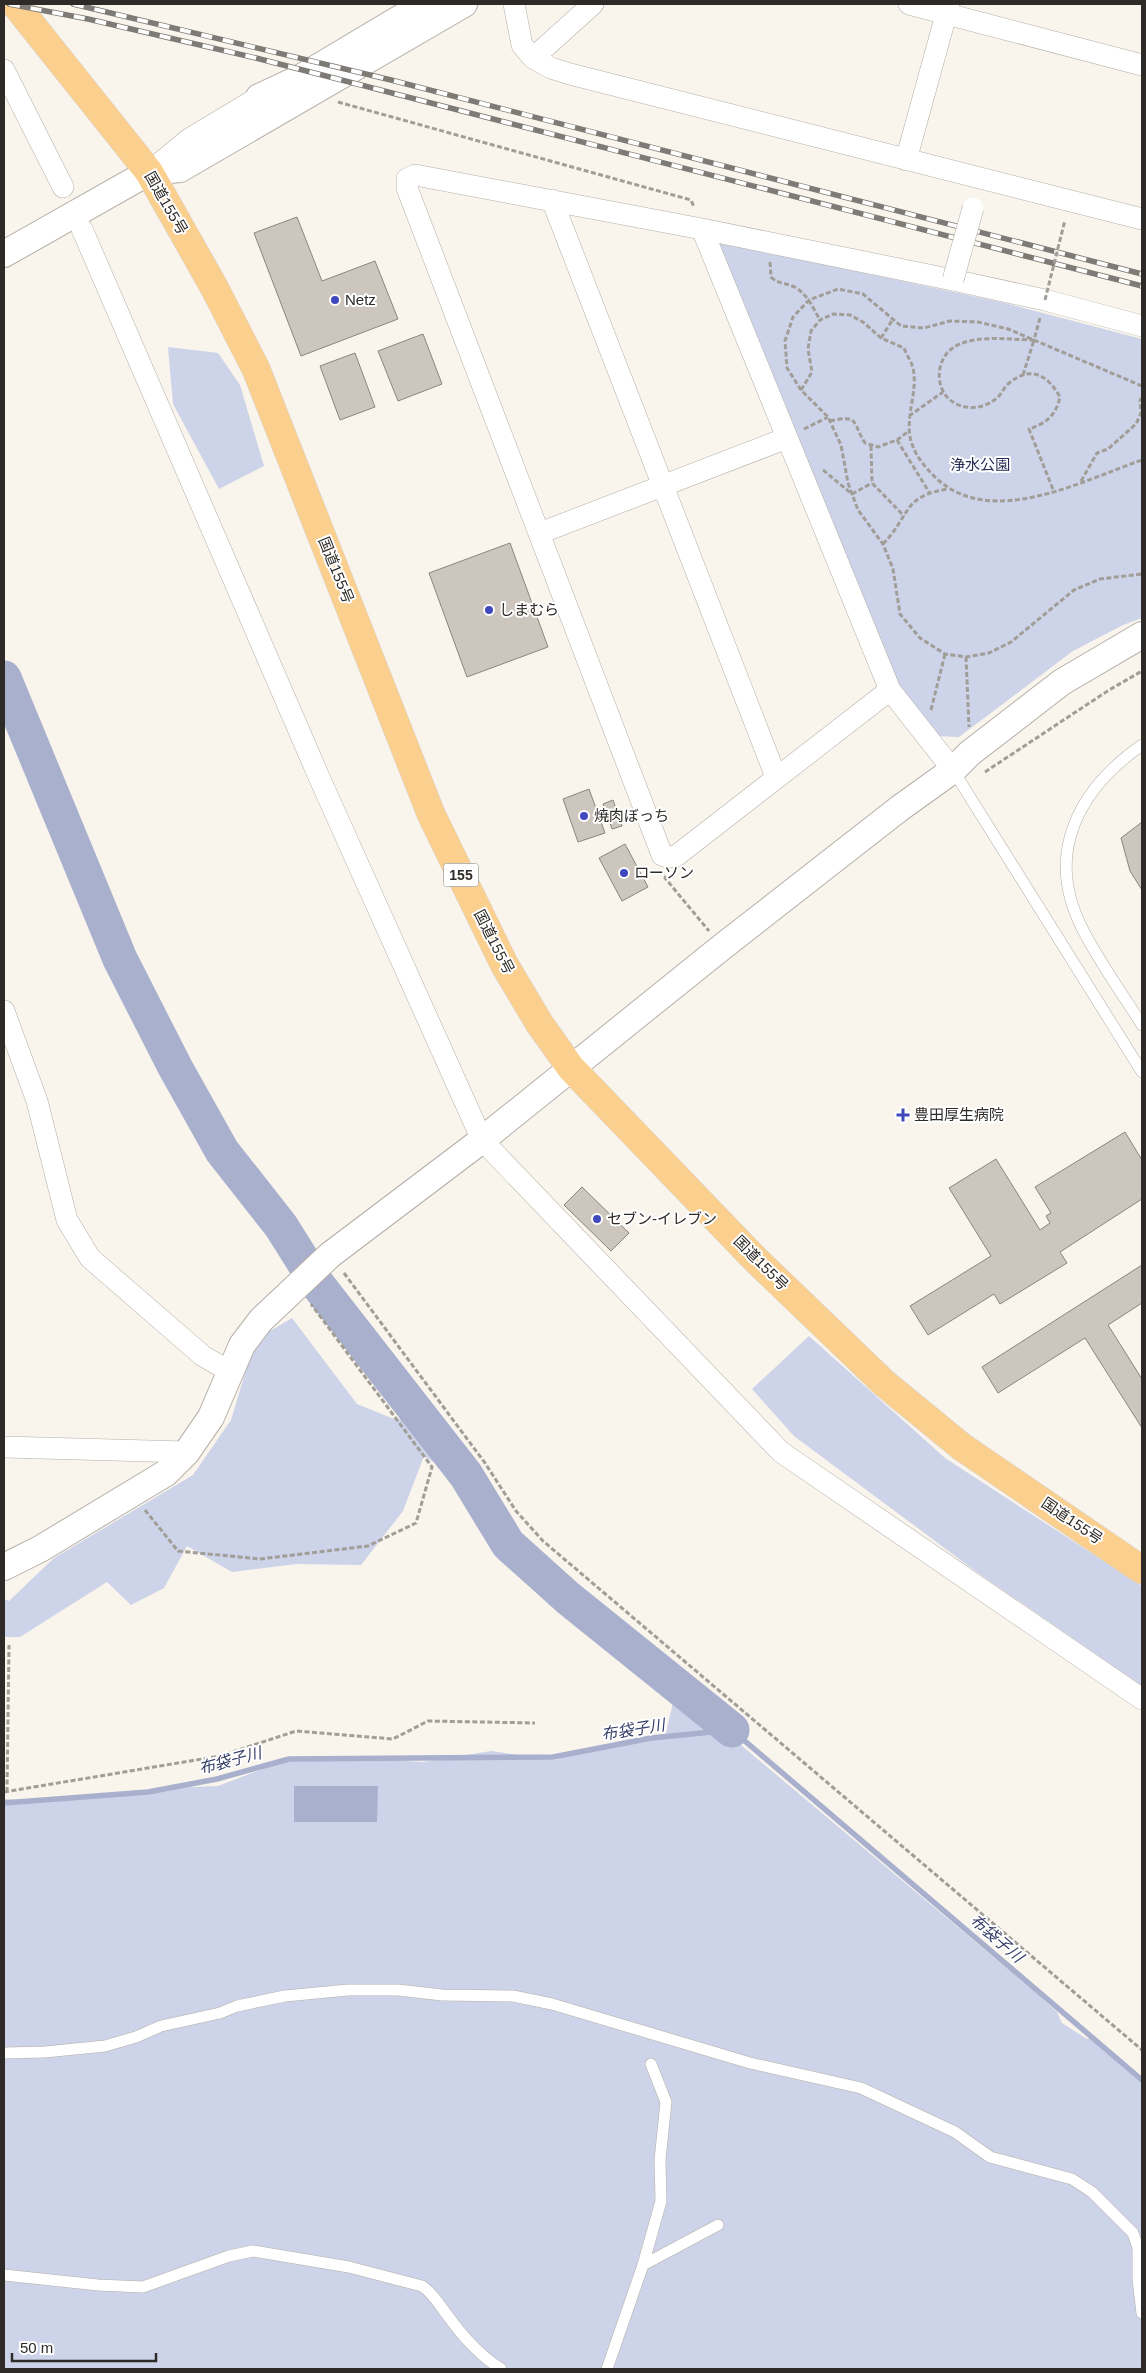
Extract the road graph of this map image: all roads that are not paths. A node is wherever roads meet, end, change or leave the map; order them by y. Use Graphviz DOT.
graph roads {
  1 [pos="15,4"];
  2 [pos="424,4"];
  3 [pos="464,4"];
  4 [pos="514,4"];
  5 [pos="593,4"];
  6 [pos="909,4"];
  7 [pos="948,9"];
  8 [pos="533,58"];
  9 [pos="1142,65"];
  10 [pos="4,70"];
  11 [pos="259,97"];
  12 [pos="906,160"];
  13 [pos="149,172"];
  14 [pos="980,179"];
  15 [pos="63,188"];
  16 [pos="552,200"];
  17 [pos="1142,219"];
  18 [pos="702,228"];
  19 [pos="82,229"];
  20 [pos="4,254"];
  21 [pos="954,280"];
  22 [pos="1142,326"];
  23 [pos="787,438"];
  24 [pos="664,485"];
  25 [pos="540,533"];
  26 [pos="1142,635"];
  27 [pos="890,690"];
  28 [pos="1142,745"];
  29 [pos="962,770"];
  30 [pos="776,778"];
  31 [pos="4,1010"];
  32 [pos="1142,1025"];
  33 [pos="571,1068"];
  34 [pos="1142,1072"];
  35 [pos="482,1140"];
  36 [pos="229,1371"];
  37 [pos="4,1447"];
  38 [pos="187,1452"];
  39 [pos="4,1567"];
  40 [pos="1142,1570"];
  41 [pos="1142,1699"];
  42 [pos="4,2053"];
  43 [pos="651,2064"];
  44 [pos="718,2225"];
  45 [pos="643,2265"];
  46 [pos="4,2275"];
  47 [pos="1142,2313"];
  48 [pos="501,2369"];
  49 [pos="607,2369"];
  1 -- 13 [label="highway, 国道155号 / 155"];
  2 -- 11 [label="street"];
  3 -- 13 [label="street"];
  4 -- 8 [label="street"];
  5 -- 8 [label="street"];
  6 -- 7 [label="street"];
  7 -- 9 [label="street"];
  7 -- 12 [label="street"];
  8 -- 12 [label="street"];
  10 -- 15 [label="street"];
  11 -- 13 [label="street"];
  12 -- 14 [label="street"];
  13 -- 20 [label="street"];
  13 -- 33 [label="highway, 国道155号 / 155"];
  14 -- 17 [label="street"];
  14 -- 21 [label="street, bridge"];
  16 -- 18 [label="street"];
  16 -- 24 [label="street"];
  16 -- 25 [label="street"];
  18 -- 21 [label="street"];
  18 -- 23 [label="street"];
  19 -- 35 [label="street"];
  21 -- 22 [label="street"];
  23 -- 24 [label="street"];
  23 -- 27 [label="street"];
  24 -- 25 [label="street"];
  24 -- 30 [label="street"];
  25 -- 30 [label="street"];
  26 -- 29 [label="street"];
  27 -- 29 [label="street"];
  27 -- 30 [label="street"];
  28 -- 32 [label="lane"];
  29 -- 33 [label="street"];
  29 -- 34 [label="lane"];
  31 -- 36 [label="street"];
  33 -- 35 [label="street"];
  33 -- 40 [label="highway, 国道155号 / 155"];
  35 -- 36 [label="street"];
  35 -- 41 [label="street"];
  36 -- 38 [label="street"];
  37 -- 38 [label="street"];
  38 -- 39 [label="street"];
  42 -- 47 [label="lane"];
  43 -- 45 [label="lane"];
  44 -- 45 [label="lane"];
  45 -- 49 [label="lane"];
  46 -- 48 [label="lane"];
}
